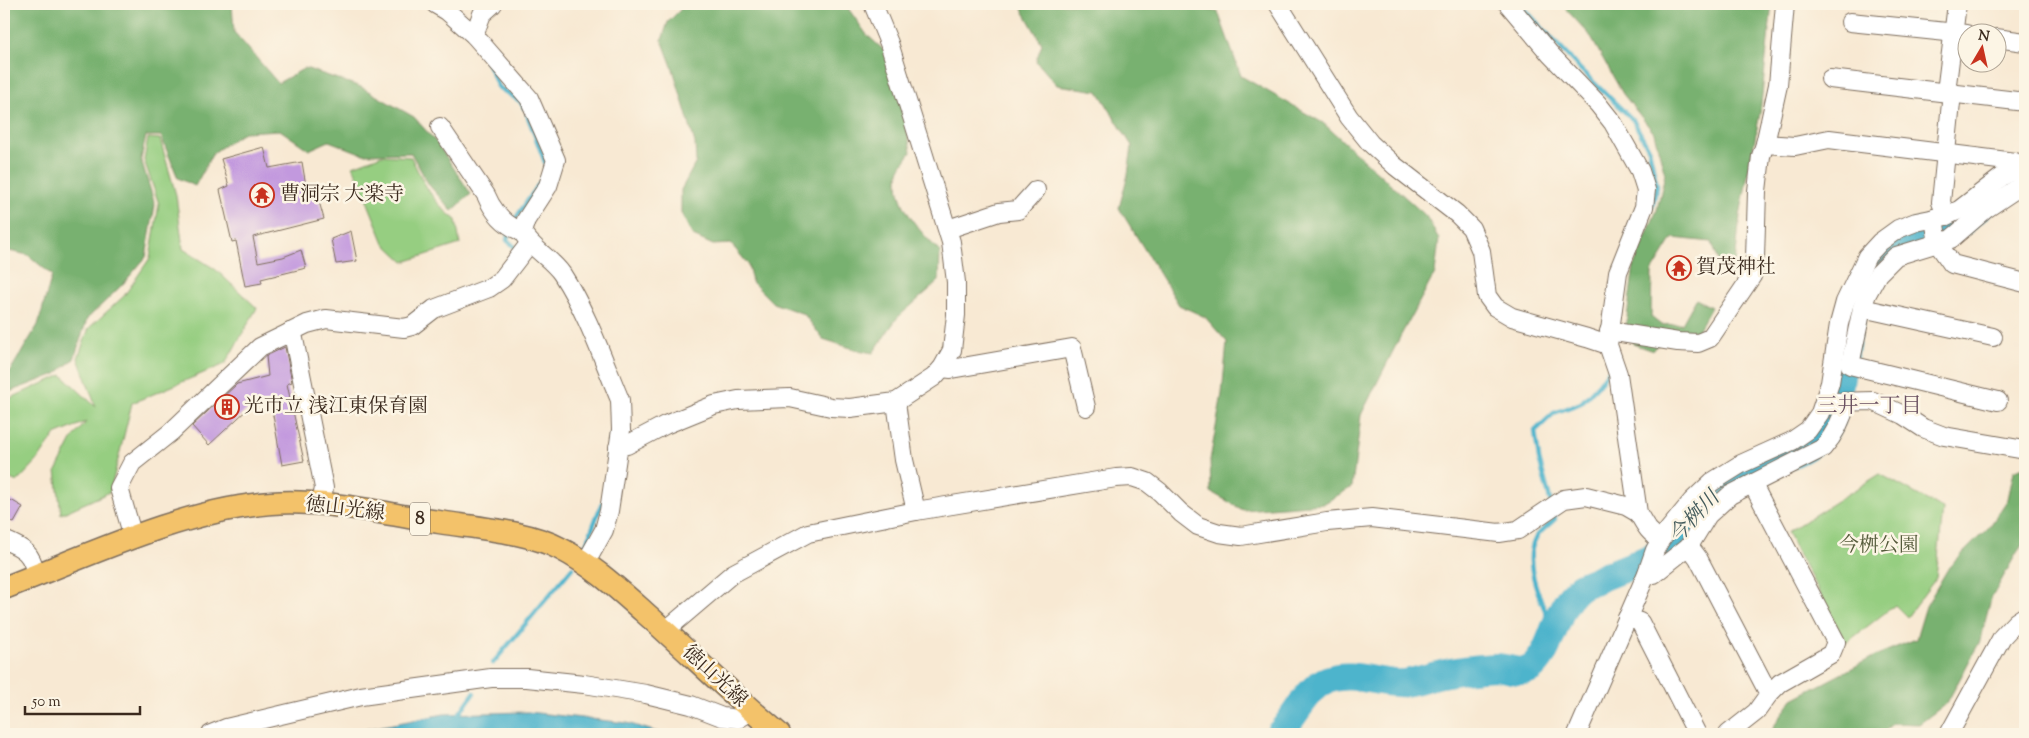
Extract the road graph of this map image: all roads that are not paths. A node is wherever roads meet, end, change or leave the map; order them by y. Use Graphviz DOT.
graph roads {
  1 [pos="435,4"];
  2 [pos="493,4"];
  3 [pos="862,4"];
  4 [pos="874,4"];
  5 [pos="1278,4"];
  6 [pos="1508,4"];
  7 [pos="1785,4"];
  8 [pos="1957,4"];
  9 [pos="1850,22"];
  10 [pos="1959,22"];
  11 [pos="1956,33"];
  12 [pos="474,34"];
  13 [pos="2006,39"];
  14 [pos="2025,42"];
  15 [pos="889,43"];
  16 [pos="1956,49"];
  17 [pos="1830,79"];
  18 [pos="1949,94"];
  19 [pos="2025,102"];
  20 [pos="440,128"];
  21 [pos="1765,144"];
  22 [pos="1945,152"];
  23 [pos="2024,171"];
  24 [pos="1036,190"];
  25 [pos="1940,217"];
  26 [pos="948,229"];
  27 [pos="526,238"];
  28 [pos="1938,244"];
  29 [pos="2025,283"];
  30 [pos="1862,308"];
  31 [pos="290,332"];
  32 [pos="1993,337"];
  33 [pos="1608,338"];
  34 [pos="942,368"];
  35 [pos="1878,372"];
  36 [pos="1825,400"];
  37 [pos="1873,401"];
  38 [pos="1998,401"];
  39 [pos="896,402"];
  40 [pos="1846,403"];
  41 [pos="1086,407"];
  42 [pos="618,447"];
  43 [pos="2025,450"];
  44 [pos="1753,485"];
  45 [pos="321,504"];
  46 [pos="916,511"];
  47 [pos="1638,513"];
  48 [pos="133,537"];
  49 [pos="1661,539"];
  50 [pos="4,540"];
  51 [pos="1689,546"];
  52 [pos="585,564"];
  53 [pos="1647,573"];
  54 [pos="36,575"];
  55 [pos="4,588"];
  56 [pos="2025,616"];
  57 [pos="1627,618"];
  58 [pos="665,631"];
  59 [pos="1768,694"];
  60 [pos="751,711"];
  61 [pos="211,734"];
  62 [pos="779,734"];
  63 [pos="1578,734"];
  64 [pos="1697,734"];
  65 [pos="1728,734"];
  66 [pos="1949,734"];
  1 -- 12 [label="street"];
  2 -- 12 [label="street"];
  3 -- 15 [label="street"];
  4 -- 15 [label="street"];
  5 -- 33 [label="street"];
  6 -- 33 [label="street"];
  7 -- 21 [label="street"];
  8 -- 10 [label="street"];
  9 -- 11 [label="street"];
  12 -- 27 [label="street"];
  13 -- 14 [label="street"];
  15 -- 26 [label="street"];
  16 -- 18 [label="street"];
  17 -- 18 [label="street"];
  18 -- 19 [label="street"];
  18 -- 22 [label="street"];
  20 -- 27 [label="street"];
  21 -- 22 [label="street"];
  21 -- 33 [label="street"];
  22 -- 23 [label="street"];
  22 -- 25 [label="street"];
  23 -- 25 [label="street"];
  23 -- 28 [label="street"];
  24 -- 26 [label="street"];
  25 -- 28 [label="street"];
  25 -- 36 [label="street"];
  26 -- 34 [label="street"];
  27 -- 31 [label="street"];
  27 -- 42 [label="street"];
  28 -- 29 [label="street"];
  28 -- 30 [label="street"];
  30 -- 32 [label="street"];
  30 -- 35 [label="street"];
  31 -- 45 [label="street"];
  31 -- 48 [label="street"];
  33 -- 47 [label="street"];
  34 -- 39 [label="street"];
  34 -- 41 [label="street"];
  35 -- 37 [label="street"];
  35 -- 38 [label="street"];
  36 -- 40 [label="street"];
  36 -- 49 [label="street"];
  37 -- 40 [label="street"];
  37 -- 43 [label="street"];
  39 -- 42 [label="street"];
  39 -- 46 [label="street"];
  40 -- 44 [label="street"];
  42 -- 52 [label="street"];
  44 -- 51 [label="street"];
  44 -- 59 [label="street"];
  45 -- 48 [label="main road, 徳山光線 / 8"];
  45 -- 52 [label="main road, 徳山光線 / 8"];
  46 -- 47 [label="street"];
  46 -- 58 [label="street"];
  47 -- 49 [label="street"];
  48 -- 54 [label="main road, 徳山光線 / 8"];
  49 -- 53 [label="street"];
  50 -- 54 [label="street"];
  51 -- 53 [label="street"];
  51 -- 59 [label="street"];
  52 -- 58 [label="main road, 徳山光線 / 8"];
  53 -- 57 [label="street"];
  54 -- 55 [label="main road, 徳山光線 / 8"];
  56 -- 66 [label="street"];
  57 -- 63 [label="street"];
  57 -- 64 [label="street"];
  58 -- 60 [label="main road, 徳山光線 / 8"];
  59 -- 65 [label="street"];
  60 -- 61 [label="street"];
  60 -- 62 [label="main road, 徳山光線 / 8"];
}
